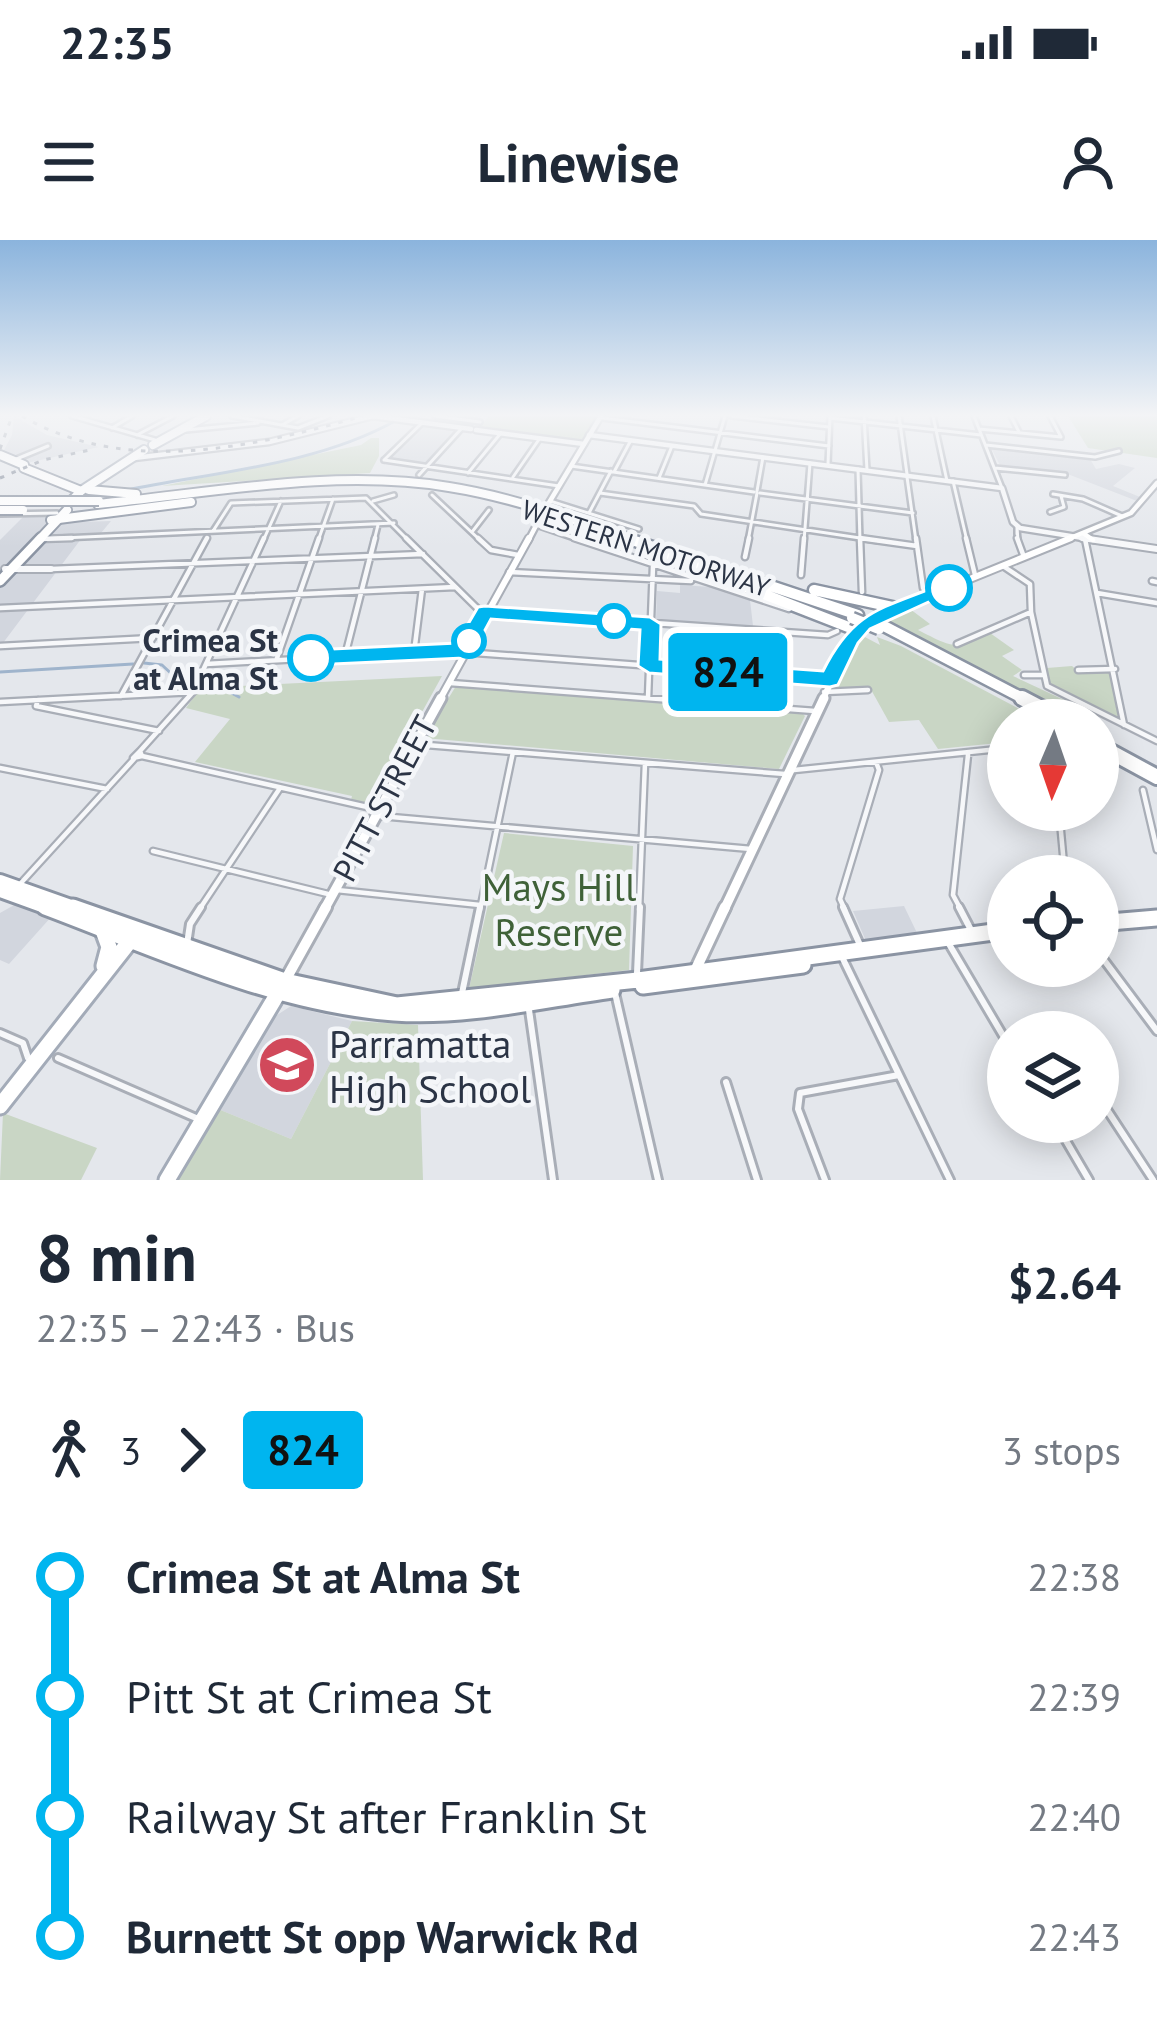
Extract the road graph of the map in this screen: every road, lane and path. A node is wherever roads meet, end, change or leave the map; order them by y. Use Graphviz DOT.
graph roads {
  1 [pos="125,460"];
  2 [pos="129,460"];
  3 [pos="131,460"];
  4 [pos="384,460"];
  5 [pos="435,460"];
  6 [pos="479,460"];
  7 [pos="525,460"];
  8 [pos="575,460"];
  9 [pos="619,460"];
  10 [pos="666,460"];
  11 [pos="712,460"];
  12 [pos="763,460"];
  13 [pos="785,460"];
  14 [pos="828,460"];
  15 [pos="862,460"];
  16 [pos="905,460"];
  17 [pos="944,460"];
  18 [pos="992,460"];
  19 [pos="15,463"];
  20 [pos="810,463"];
  21 [pos="828,465"];
  22 [pos="114,466"];
  23 [pos="571,466"];
  24 [pos="426,467"];
  25 [pos="995,468"];
  26 [pos="862,470"];
  27 [pos="612,472"];
  28 [pos="468,473"];
  29 [pos="419,475"];
  30 [pos="1065,475"];
  31 [pos="907,476"];
  32 [pos="659,478"];
  33 [pos="512,479"];
  34 [pos="364,481"];
  35 [pos="950,481"];
  36 [pos="1157,483"];
  37 [pos="705,484"];
  38 [pos="559,486"];
  39 [pos="305,488"];
  40 [pos="1002,488"];
  41 [pos="757,492"];
  42 [pos="600,493"];
  43 [pos="1053,494"];
  44 [pos="394,495"];
  45 [pos="432,495"];
  46 [pos="75,496"];
  47 [pos="1060,496"];
  48 [pos="333,499"];
  49 [pos="808,499"];
  50 [pos="98,501"];
  51 [pos="281,501"];
  52 [pos="373,501"];
  53 [pos="549,504"];
  54 [pos="859,506"];
  55 [pos="0,508"];
  56 [pos="489,511"];
  57 [pos="1050,512"];
  58 [pos="590,513"];
  59 [pos="913,513"];
  60 [pos="1123,516"];
  61 [pos="538,522"];
  62 [pos="752,522"];
  63 [pos="394,523"];
  64 [pos="378,525"];
  65 [pos="324,527"];
  66 [pos="1016,527"];
  67 [pos="269,529"];
  68 [pos="639,530"];
  69 [pos="805,530"];
  70 [pos="213,531"];
  71 [pos="472,532"];
  72 [pos="1072,536"];
  73 [pos="207,538"];
  74 [pos="860,538"];
  75 [pos="1086,538"];
  76 [pos="39,539"];
  77 [pos="917,546"];
  78 [pos="1157,549"];
  79 [pos="423,554"];
  80 [pos="665,554"];
  81 [pos="518,555"];
  82 [pos="370,556"];
  83 [pos="1024,556"];
  84 [pos="746,557"];
  85 [pos="313,559"];
  86 [pos="254,561"];
  87 [pos="195,563"];
  88 [pos="654,564"];
  89 [pos="1003,566"];
  90 [pos="51,569"];
  91 [pos="508,572"];
  92 [pos="5,574"];
  93 [pos="801,575"];
  94 [pos="976,576"];
  95 [pos="652,580"];
  96 [pos="691,581"];
  97 [pos="455,587"];
  98 [pos="422,589"];
  99 [pos="362,591"];
  100 [pos="1097,593"];
  101 [pos="300,594"];
  102 [pos="929,596"];
  103 [pos="237,597"];
  104 [pos="175,600"];
  105 [pos="1157,603"];
  106 [pos="0,608"];
  107 [pos="897,608"];
  108 [pos="857,611"];
  109 [pos="485,612"];
  110 [pos="1031,612"];
  111 [pos="827,617"];
  112 [pos="881,623"];
  113 [pos="650,624"];
  114 [pos="153,638"];
  115 [pos="958,644"];
  116 [pos="0,646"];
  117 [pos="845,647"];
  118 [pos="464,650"];
  119 [pos="413,653"];
  120 [pos="476,653"];
  121 [pos="345,656"];
  122 [pos="276,660"];
  123 [pos="229,662"];
  124 [pos="206,664"];
  125 [pos="649,666"];
  126 [pos="1114,669"];
  127 [pos="1078,670"];
  128 [pos="1024,675"];
  129 [pos="1042,675"];
  130 [pos="200,677"];
  131 [pos="830,679"];
  132 [pos="446,682"];
  133 [pos="868,690"];
  134 [pos="193,692"];
  135 [pos="824,692"];
  136 [pos="173,693"];
  137 [pos="121,695"];
  138 [pos="647,698"];
  139 [pos="1014,699"];
  140 [pos="1024,699"];
  141 [pos="38,700"];
  142 [pos="0,702"];
  143 [pos="815,711"];
  144 [pos="1124,725"];
  145 [pos="159,731"];
  146 [pos="1157,741"];
  147 [pos="413,743"];
  148 [pos="987,750"];
  149 [pos="513,752"];
  150 [pos="966,752"];
  151 [pos="1119,753"];
  152 [pos="138,756"];
  153 [pos="876,762"];
  154 [pos="645,763"];
  155 [pos="0,768"];
  156 [pos="787,771"];
  157 [pos="1157,773"];
  158 [pos="280,788"];
  159 [pos="107,789"];
  160 [pos="1142,790"];
  161 [pos="376,812"];
  162 [pos="497,826"];
  163 [pos="642,839"];
  164 [pos="751,849"];
  165 [pos="1157,850"];
  166 [pos="153,851"];
  167 [pos="227,869"];
  168 [pos="5,891"];
  169 [pos="333,892"];
  170 [pos="480,905"];
  171 [pos="1157,922"];
  172 [pos="98,924"];
  173 [pos="1119,925"];
  174 [pos="154,933"];
  175 [pos="987,934"];
  176 [pos="974,935"];
  177 [pos="134,937"];
  178 [pos="987,937"];
  179 [pos="949,944"];
  180 [pos="192,946"];
  181 [pos="862,950"];
  182 [pos="843,959"];
  183 [pos="101,975"];
  184 [pos="692,977"];
  185 [pos="638,980"];
  186 [pos="1119,980"];
  187 [pos="283,984"];
  188 [pos="614,989"];
  189 [pos="527,997"];
  190 [pos="460,1001"];
  191 [pos="989,1011"];
  192 [pos="1157,1031"];
  193 [pos="0,1033"];
  194 [pos="58,1058"];
  195 [pos="28,1070"];
  196 [pos="899,1075"];
  197 [pos="726,1082"];
  198 [pos="0,1106"];
  199 [pos="202,1120"];
  200 [pos="1119,1128"];
  201 [pos="1067,1143"];
  202 [pos="167,1180"];
  203 [pos="553,1180"];
  204 [pos="658,1180"];
  205 [pos="757,1180"];
  206 [pos="825,1180"];
  207 [pos="950,1180"];
  208 [pos="1089,1180"];
  209 [pos="1153,1180"];
  1 -- 22 [label="main road"];
  2 -- 22 [label="main road"];
  3 -- 46 [label="main road"];
  4 -- 24 [label="street"];
  5 -- 24 [label="street"];
  6 -- 28 [label="street"];
  7 -- 33 [label="street"];
  8 -- 23 [label="main road, PITT STREET"];
  9 -- 27 [label="street"];
  10 -- 32 [label="street"];
  11 -- 37 [label="street"];
  12 -- 41 [label="street"];
  13 -- 20 [label="street"];
  14 -- 21 [label="street"];
  15 -- 26 [label="street"];
  16 -- 31 [label="street"];
  17 -- 35 [label="street"];
  18 -- 25 [label="street"];
  19 -- 46 [label="main road"];
  20 -- 21 [label="street"];
  20 -- 49 [label="street"];
  21 -- 26 [label="street"];
  22 -- 46 [label="main road"];
  23 -- 27 [label="street"];
  23 -- 38 [label="main road, PITT STREET"];
  24 -- 28 [label="street"];
  24 -- 29 [label="street"];
  25 -- 30 [label="street"];
  25 -- 40 [label="street"];
  26 -- 31 [label="street"];
  26 -- 54 [label="street"];
  27 -- 32 [label="street"];
  27 -- 42 [label="street"];
  28 -- 33 [label="street"];
  31 -- 35 [label="street"];
  31 -- 59 [label="street"];
  32 -- 37 [label="street"];
  33 -- 38 [label="street"];
  34 -- 50 [label="highway, WESTERN MOTORWAY"];
  34 -- 50 [label="highway"];
  34 -- 108 [label="highway, WESTERN MOTORWAY"];
  35 -- 40 [label="street"];
  35 -- 94 [label="street"];
  36 -- 60 [label="main road"];
  37 -- 41 [label="street"];
  38 -- 53 [label="main road, PITT STREET"];
  39 -- 46 [label="highway"];
  39 -- 50 [label="highway, WESTERN MOTORWAY"];
  39 -- 80 [label="highway, WESTERN MOTORWAY"];
  40 -- 66 [label="street"];
  41 -- 49 [label="street"];
  41 -- 62 [label="street"];
  42 -- 58 [label="street"];
  42 -- 62 [label="street"];
  43 -- 47 [label="street"];
  44 -- 52 [label="street"];
  45 -- 71 [label="street"];
  46 -- 50 [label="highway"];
  46 -- 55 [label="street"];
  46 -- 76 [label="main road"];
  46 -- 92 [label="main road"];
  47 -- 57 [label="street"];
  47 -- 60 [label="street"];
  48 -- 51 [label="street"];
  48 -- 52 [label="street"];
  48 -- 65 [label="street"];
  49 -- 54 [label="street"];
  49 -- 69 [label="street"];
  50 -- 55 [label="highway, WESTERN MOTORWAY, bridge"];
  51 -- 67 [label="street"];
  51 -- 70 [label="street"];
  52 -- 63 [label="street"];
  53 -- 58 [label="street"];
  53 -- 61 [label="main road, PITT STREET, bridge"];
  54 -- 59 [label="street"];
  54 -- 74 [label="street"];
  56 -- 71 [label="street"];
  58 -- 68 [label="street"];
  59 -- 77 [label="street"];
  60 -- 75 [label="main road"];
  61 -- 81 [label="main road, PITT STREET"];
  61 -- 88 [label="street"];
  62 -- 69 [label="street"];
  62 -- 84 [label="street"];
  63 -- 64 [label="street"];
  63 -- 79 [label="street"];
  64 -- 65 [label="street"];
  64 -- 82 [label="street"];
  65 -- 67 [label="street"];
  65 -- 85 [label="street"];
  66 -- 72 [label="street"];
  66 -- 83 [label="street"];
  67 -- 70 [label="street"];
  67 -- 86 [label="street"];
  69 -- 74 [label="street"];
  69 -- 93 [label="street"];
  70 -- 76 [label="street"];
  71 -- 81 [label="street"];
  72 -- 75 [label="street"];
  72 -- 83 [label="main road"];
  73 -- 87 [label="street"];
  74 -- 77 [label="street"];
  74 -- 108 [label="street"];
  75 -- 78 [label="street"];
  75 -- 100 [label="street"];
  76 -- 92 [label="main road"];
  77 -- 102 [label="street"];
  79 -- 82 [label="street"];
  79 -- 97 [label="street"];
  80 -- 108 [label="highway, WESTERN MOTORWAY"];
  80 -- 111 [label="highway"];
  81 -- 91 [label="main road, PITT STREET"];
  82 -- 85 [label="street"];
  82 -- 99 [label="street"];
  83 -- 89 [label="main road"];
  85 -- 86 [label="street"];
  85 -- 101 [label="street"];
  86 -- 87 [label="street"];
  86 -- 103 [label="street"];
  87 -- 90 [label="street"];
  87 -- 104 [label="street"];
  88 -- 95 [label="street"];
  88 -- 113 [label="street"];
  89 -- 94 [label="main road"];
  89 -- 110 [label="street"];
  90 -- 92 [label="street"];
  91 -- 95 [label="street"];
  91 -- 109 [label="main road, PITT STREET"];
  94 -- 102 [label="main road"];
  95 -- 96 [label="street"];
  95 -- 113 [label="street"];
  97 -- 98 [label="street"];
  97 -- 109 [label="street"];
  98 -- 99 [label="street"];
  98 -- 119 [label="street"];
  99 -- 101 [label="street"];
  99 -- 121 [label="street"];
  100 -- 105 [label="street"];
  100 -- 126 [label="street"];
  101 -- 103 [label="street"];
  101 -- 122 [label="street"];
  102 -- 107 [label="main road"];
  103 -- 104 [label="street"];
  103 -- 124 [label="street"];
  104 -- 106 [label="street"];
  104 -- 114 [label="street"];
  107 -- 108 [label="highway"];
  107 -- 112 [label="main road"];
  108 -- 111 [label="highway"];
  108 -- 112 [label="highway, WESTERN MOTORWAY, bridge"];
  108 -- 117 [label="main road"];
  109 -- 113 [label="street"];
  109 -- 118 [label="main road, PITT STREET"];
  110 -- 115 [label="street"];
  110 -- 129 [label="street"];
  111 -- 117 [label="highway"];
  112 -- 139 [label="highway, WESTERN MOTORWAY"];
  112 -- 140 [label="highway, WESTERN MOTORWAY"];
  113 -- 125 [label="street"];
  114 -- 116 [label="street"];
  114 -- 137 [label="street"];
  117 -- 131 [label="main road"];
  118 -- 119 [label="street"];
  118 -- 132 [label="main road, PITT STREET"];
  119 -- 121 [label="street"];
  120 -- 125 [label="street"];
  121 -- 122 [label="street"];
  122 -- 123 [label="street"];
  123 -- 124 [label="street"];
  123 -- 130 [label="street"];
  124 -- 130 [label="street"];
  125 -- 131 [label="street"];
  125 -- 138 [label="street"];
  126 -- 127 [label="street"];
  126 -- 144 [label="street"];
  128 -- 129 [label="street"];
  129 -- 144 [label="street"];
  130 -- 134 [label="street"];
  130 -- 136 [label="street"];
  131 -- 135 [label="main road"];
  132 -- 138 [label="street"];
  132 -- 147 [label="main road, PITT STREET"];
  133 -- 135 [label="street"];
  134 -- 136 [label="street"];
  134 -- 145 [label="street"];
  135 -- 143 [label="main road"];
  136 -- 137 [label="street"];
  137 -- 141 [label="street"];
  138 -- 143 [label="street"];
  141 -- 142 [label="street"];
  141 -- 145 [label="street"];
  143 -- 156 [label="main road"];
  144 -- 146 [label="street"];
  145 -- 152 [label="street"];
  147 -- 149 [label="street"];
  147 -- 161 [label="main road, PITT STREET"];
  148 -- 150 [label="street"];
  149 -- 154 [label="street"];
  149 -- 162 [label="street"];
  150 -- 153 [label="street"];
  150 -- 176 [label="street"];
  151 -- 157 [label="highway"];
  152 -- 158 [label="street"];
  152 -- 159 [label="street"];
  153 -- 156 [label="street"];
  153 -- 181 [label="street"];
  154 -- 156 [label="street"];
  154 -- 163 [label="street"];
  155 -- 159 [label="street"];
  156 -- 164 [label="main road"];
  158 -- 161 [label="street"];
  158 -- 167 [label="street"];
  159 -- 168 [label="street"];
  160 -- 165 [label="street"];
  161 -- 162 [label="street"];
  161 -- 169 [label="main road, PITT STREET"];
  162 -- 163 [label="street"];
  162 -- 170 [label="street"];
  163 -- 164 [label="street"];
  163 -- 185 [label="street"];
  164 -- 184 [label="main road"];
  166 -- 167 [label="street"];
  167 -- 169 [label="street"];
  167 -- 180 [label="street"];
  168 -- 172 [label="main road"];
  168 -- 174 [label="main road"];
  169 -- 170 [label="street"];
  169 -- 187 [label="main road, PITT STREET"];
  170 -- 190 [label="street"];
  171 -- 173 [label="main road"];
  172 -- 177 [label="main road"];
  172 -- 183 [label="main road"];
  174 -- 177 [label="main road"];
  174 -- 180 [label="main road"];
  175 -- 176 [label="main road"];
  176 -- 181 [label="main road"];
  177 -- 183 [label="main road"];
  177 -- 187 [label="main road"];
  178 -- 179 [label="main road"];
  179 -- 182 [label="main road"];
  179 -- 191 [label="street"];
  180 -- 187 [label="main road"];
  181 -- 184 [label="main road"];
  182 -- 184 [label="main road"];
  182 -- 196 [label="street"];
  183 -- 195 [label="main road"];
  184 -- 185 [label="main road"];
  184 -- 188 [label="main road"];
  185 -- 189 [label="main road"];
  186 -- 192 [label="street"];
  187 -- 189 [label="main road"];
  187 -- 190 [label="main road"];
  187 -- 199 [label="main road, PITT STREET"];
  188 -- 189 [label="main road"];
  188 -- 204 [label="street"];
  189 -- 190 [label="main road"];
  189 -- 203 [label="street"];
  193 -- 195 [label="street"];
  194 -- 199 [label="street"];
  195 -- 198 [label="main road"];
  196 -- 206 [label="street"];
  196 -- 207 [label="street"];
  197 -- 205 [label="street"];
  199 -- 202 [label="main road, PITT STREET"];
  200 -- 209 [label="street"];
  201 -- 208 [label="street"];
}
